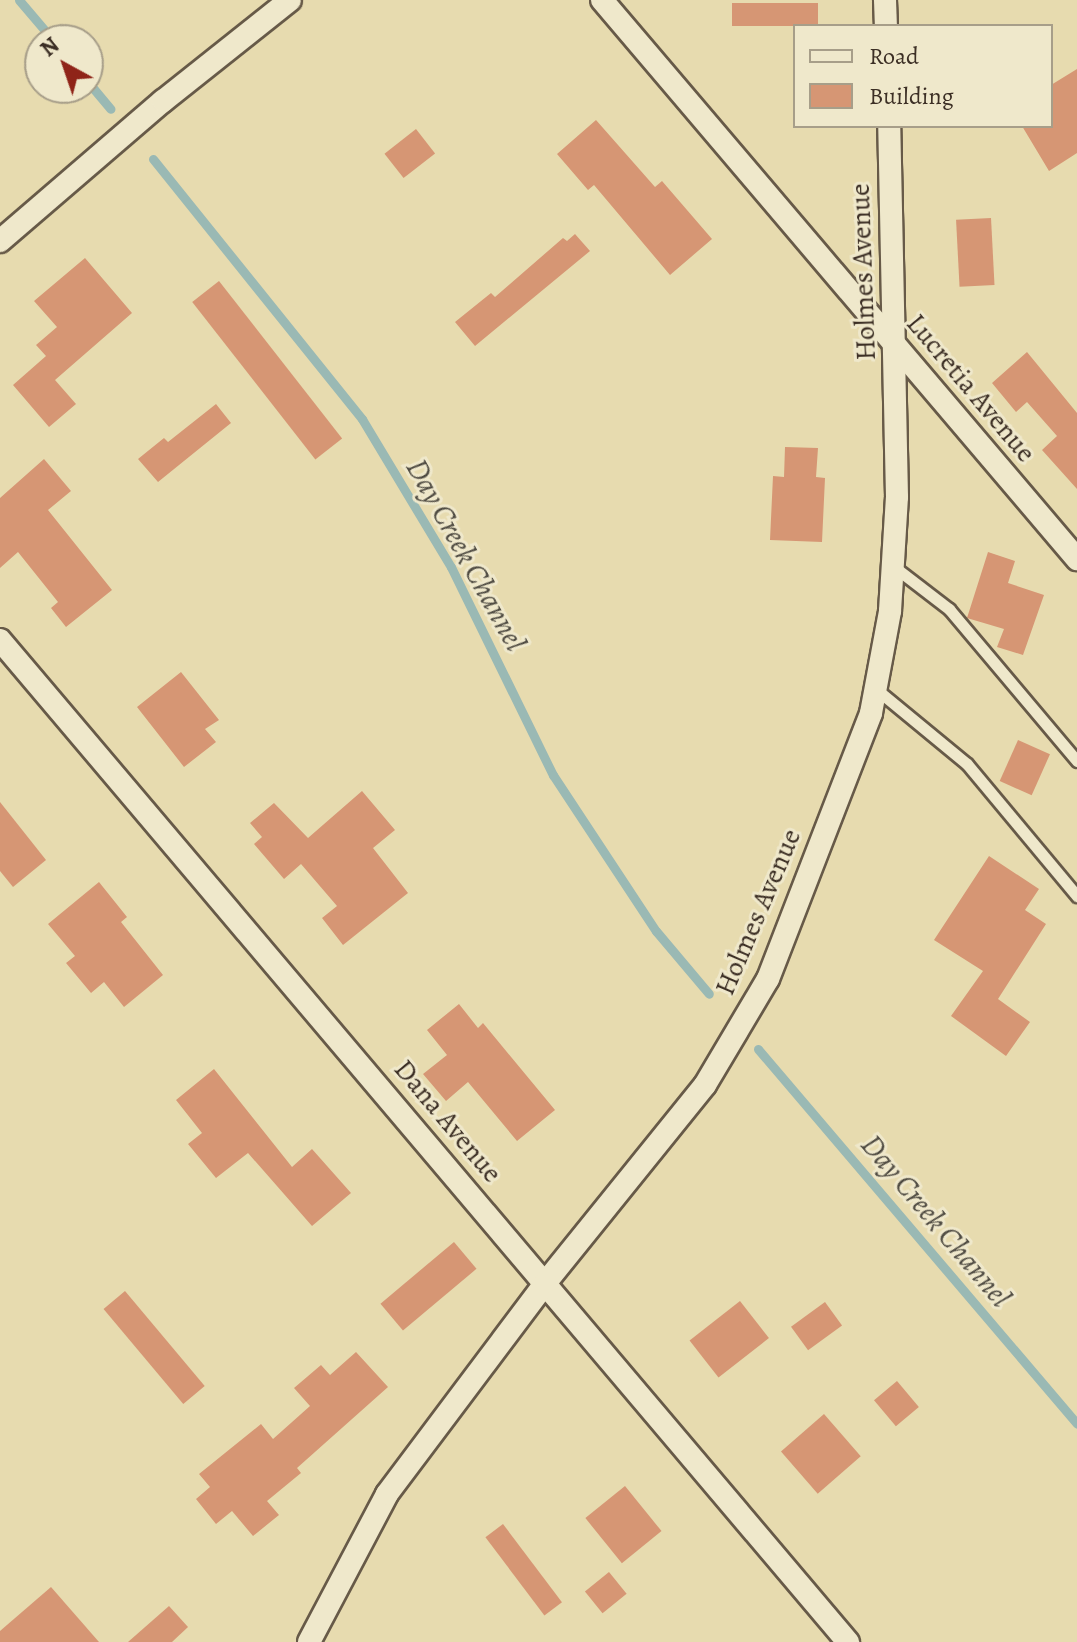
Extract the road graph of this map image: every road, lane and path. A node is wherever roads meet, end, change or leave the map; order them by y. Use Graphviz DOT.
graph roads {
  1 [pos="290,0"];
  2 [pos="602,0"];
  3 [pos="885,0"];
  4 [pos="886,24"];
  5 [pos="889,128"];
  6 [pos="0,241"];
  7 [pos="895,345"];
  8 [pos="1077,559"];
  9 [pos="893,566"];
  10 [pos="0,640"];
  11 [pos="876,689"];
  12 [pos="1077,761"];
  13 [pos="1077,896"];
  14 [pos="546,1282"];
  15 [pos="309,1642"];
  16 [pos="848,1642"];
  1 -- 6 [label="street"];
  2 -- 7 [label="street, Lucretia Avenue"];
  3 -- 4 [label="street"];
  5 -- 7 [label="street, Holmes Avenue"];
  7 -- 8 [label="street, Lucretia Avenue"];
  7 -- 9 [label="street, Holmes Avenue"];
  9 -- 11 [label="street, Holmes Avenue"];
  9 -- 12 [label="lane"];
  10 -- 14 [label="street, Dana Avenue"];
  11 -- 13 [label="lane"];
  11 -- 14 [label="street, Holmes Avenue"];
  14 -- 15 [label="street, Holmes Avenue"];
  14 -- 16 [label="street, Dana Avenue"];
}
